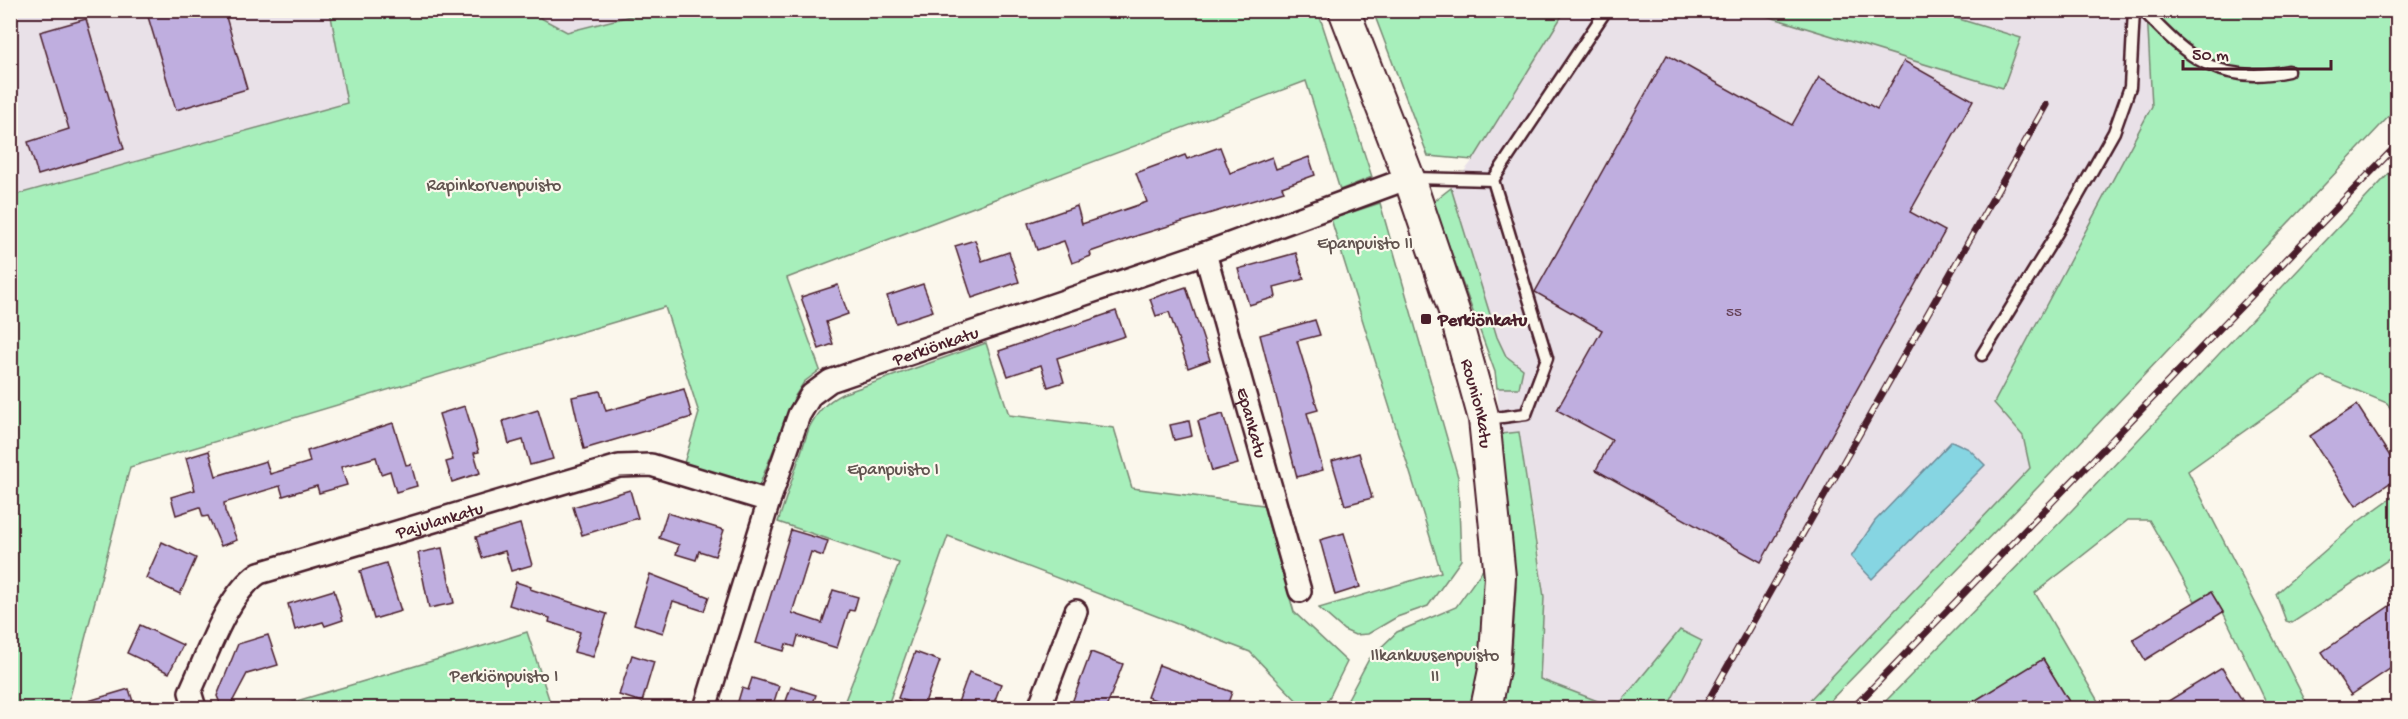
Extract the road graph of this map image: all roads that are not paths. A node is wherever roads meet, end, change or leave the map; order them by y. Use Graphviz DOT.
graph roads {
  1 [pos="1344,10"];
  2 [pos="2134,10"];
  3 [pos="2143,10"];
  4 [pos="1603,15"];
  5 [pos="2288,71"];
  6 [pos="1409,178"];
  7 [pos="1493,180"];
  8 [pos="1205,253"];
  9 [pos="1982,355"];
  10 [pos="1484,419"];
  11 [pos="769,501"];
  12 [pos="1300,591"];
  13 [pos="1076,611"];
  14 [pos="195,708"];
  15 [pos="705,708"];
  16 [pos="1039,708"];
  17 [pos="1486,708"];
  1 -- 6 [label="main road, Rounionkatu"];
  2 -- 9 [label="lane"];
  3 -- 5 [label="lane"];
  4 -- 7 [label="lane"];
  6 -- 7 [label="lane"];
  6 -- 8 [label="street, Perkiönkatu"];
  6 -- 10 [label="main road, Rounionkatu"];
  7 -- 10 [label="lane"];
  8 -- 11 [label="street, Perkiönkatu"];
  8 -- 12 [label="street, Epankatu"];
  10 -- 17 [label="main road, Rounionkatu"];
  11 -- 14 [label="street, Pajulankatu"];
  11 -- 15 [label="street, Perkiönkatu"];
  13 -- 16 [label="street"];
}
